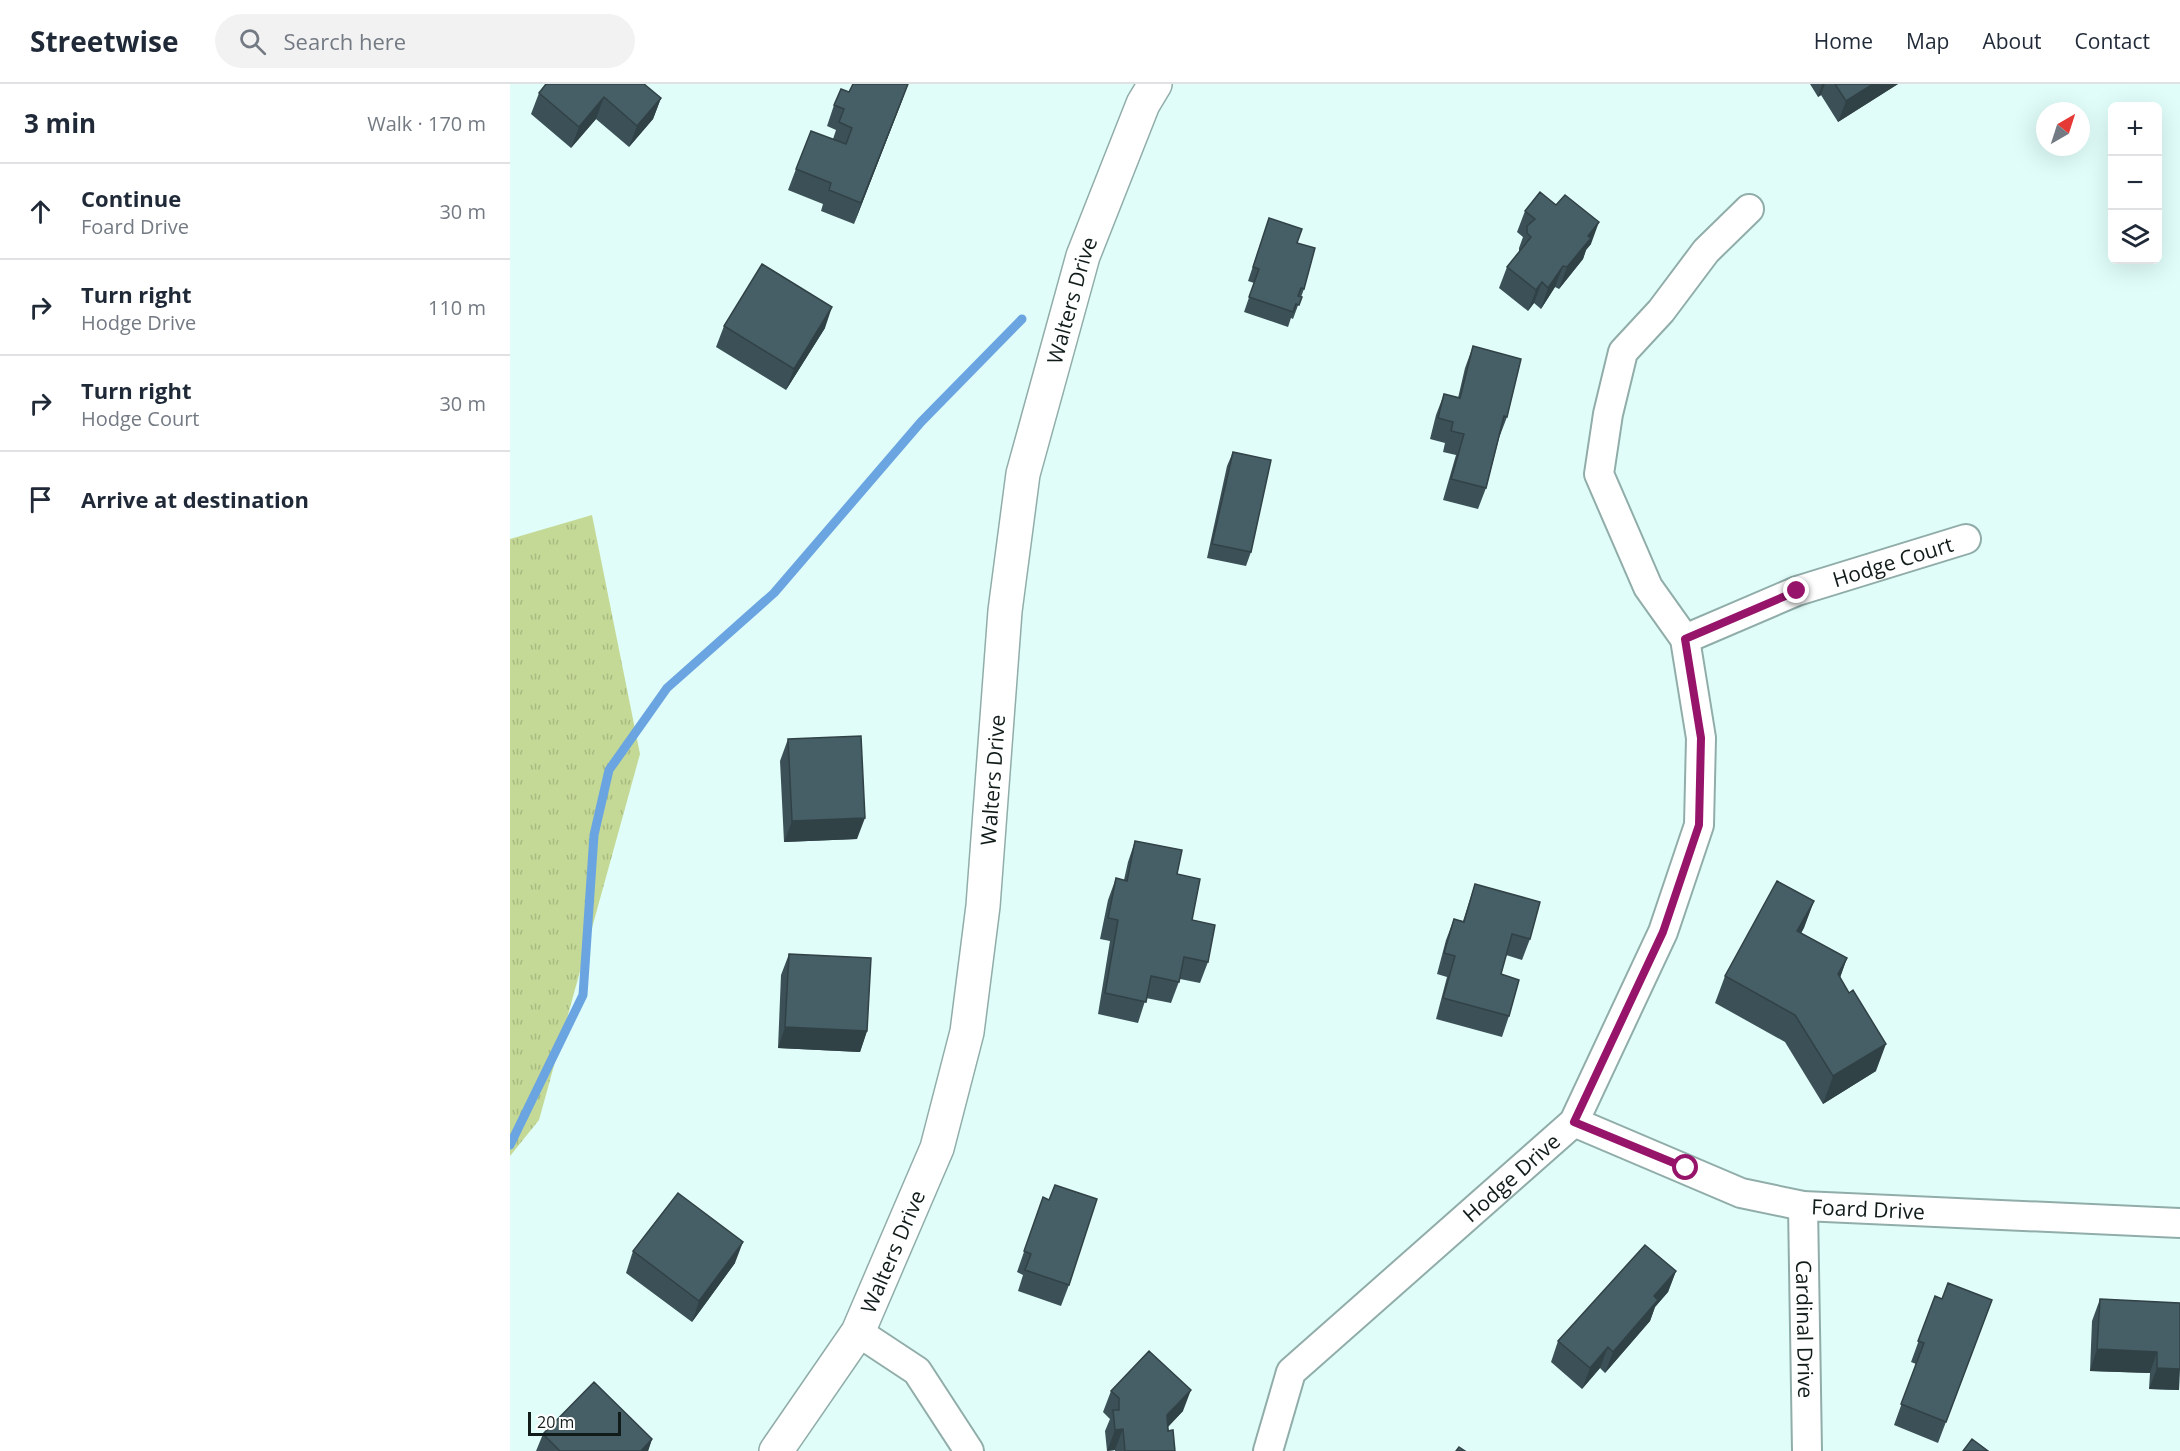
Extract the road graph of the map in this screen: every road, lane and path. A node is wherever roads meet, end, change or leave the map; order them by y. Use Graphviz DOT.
graph roads {
  1 [pos="1155,84"];
  2 [pos="1749,209"];
  3 [pos="1966,539"];
  4 [pos="1685,639"];
  5 [pos="1574,1122"];
  6 [pos="1803,1206"];
  7 [pos="2180,1223"];
  8 [pos="858,1332"];
  9 [pos="776,1451"];
  10 [pos="969,1451"];
  11 [pos="1268,1451"];
  12 [pos="1807,1451"];
  1 -- 8 [label="street, Walters Drive"];
  2 -- 4 [label="street"];
  3 -- 4 [label="street, Hodge Court"];
  4 -- 5 [label="street, Hodge Drive"];
  5 -- 6 [label="street, Foard Drive"];
  5 -- 11 [label="street, Hodge Drive"];
  6 -- 7 [label="street, Foard Drive"];
  6 -- 12 [label="street, Cardinal Drive"];
  8 -- 9 [label="street, Walters Drive"];
  8 -- 10 [label="street"];
}
